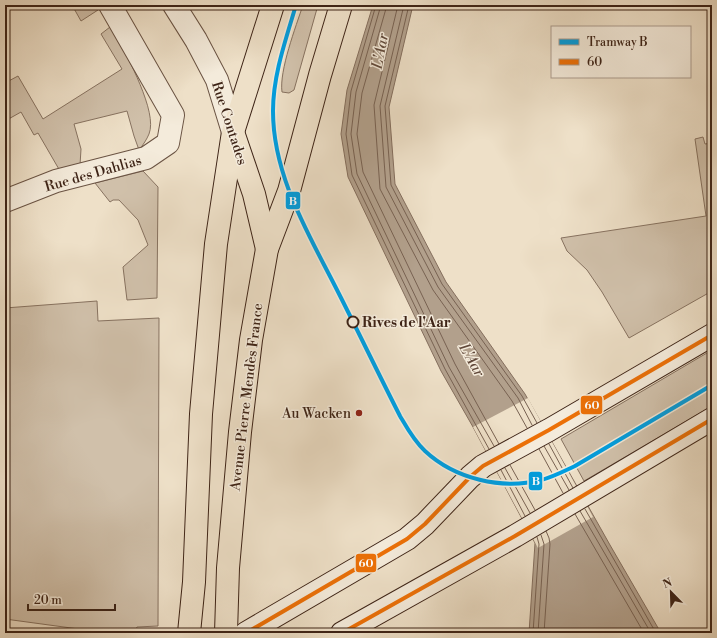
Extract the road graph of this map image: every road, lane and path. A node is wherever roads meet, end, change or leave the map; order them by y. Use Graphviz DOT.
graph roads {
  1 [pos="110,5"];
  2 [pos="174,5"];
  3 [pos="273,5"];
  4 [pos="341,5"];
  5 [pos="233,132"];
  6 [pos="5,201"];
  7 [pos="268,249"];
  8 [pos="712,335"];
  9 [pos="712,419"];
  10 [pos="189,633"];
  11 [pos="226,633"];
  12 [pos="246,633"];
  13 [pos="342,633"];
  1 -- 6 [label="main road, Rue des Dahlias"];
  2 -- 5 [label="main road, Rue Contades"];
  3 -- 5 [label="main road"];
  4 -- 7 [label="main road, Avenue Pierre Mendès France"];
  5 -- 7 [label="main road, Rue Contades"];
  5 -- 10 [label="main road"];
  7 -- 11 [label="main road, Avenue Pierre Mendès France"];
  8 -- 12 [label="main road"];
  9 -- 13 [label="main road"];
}
